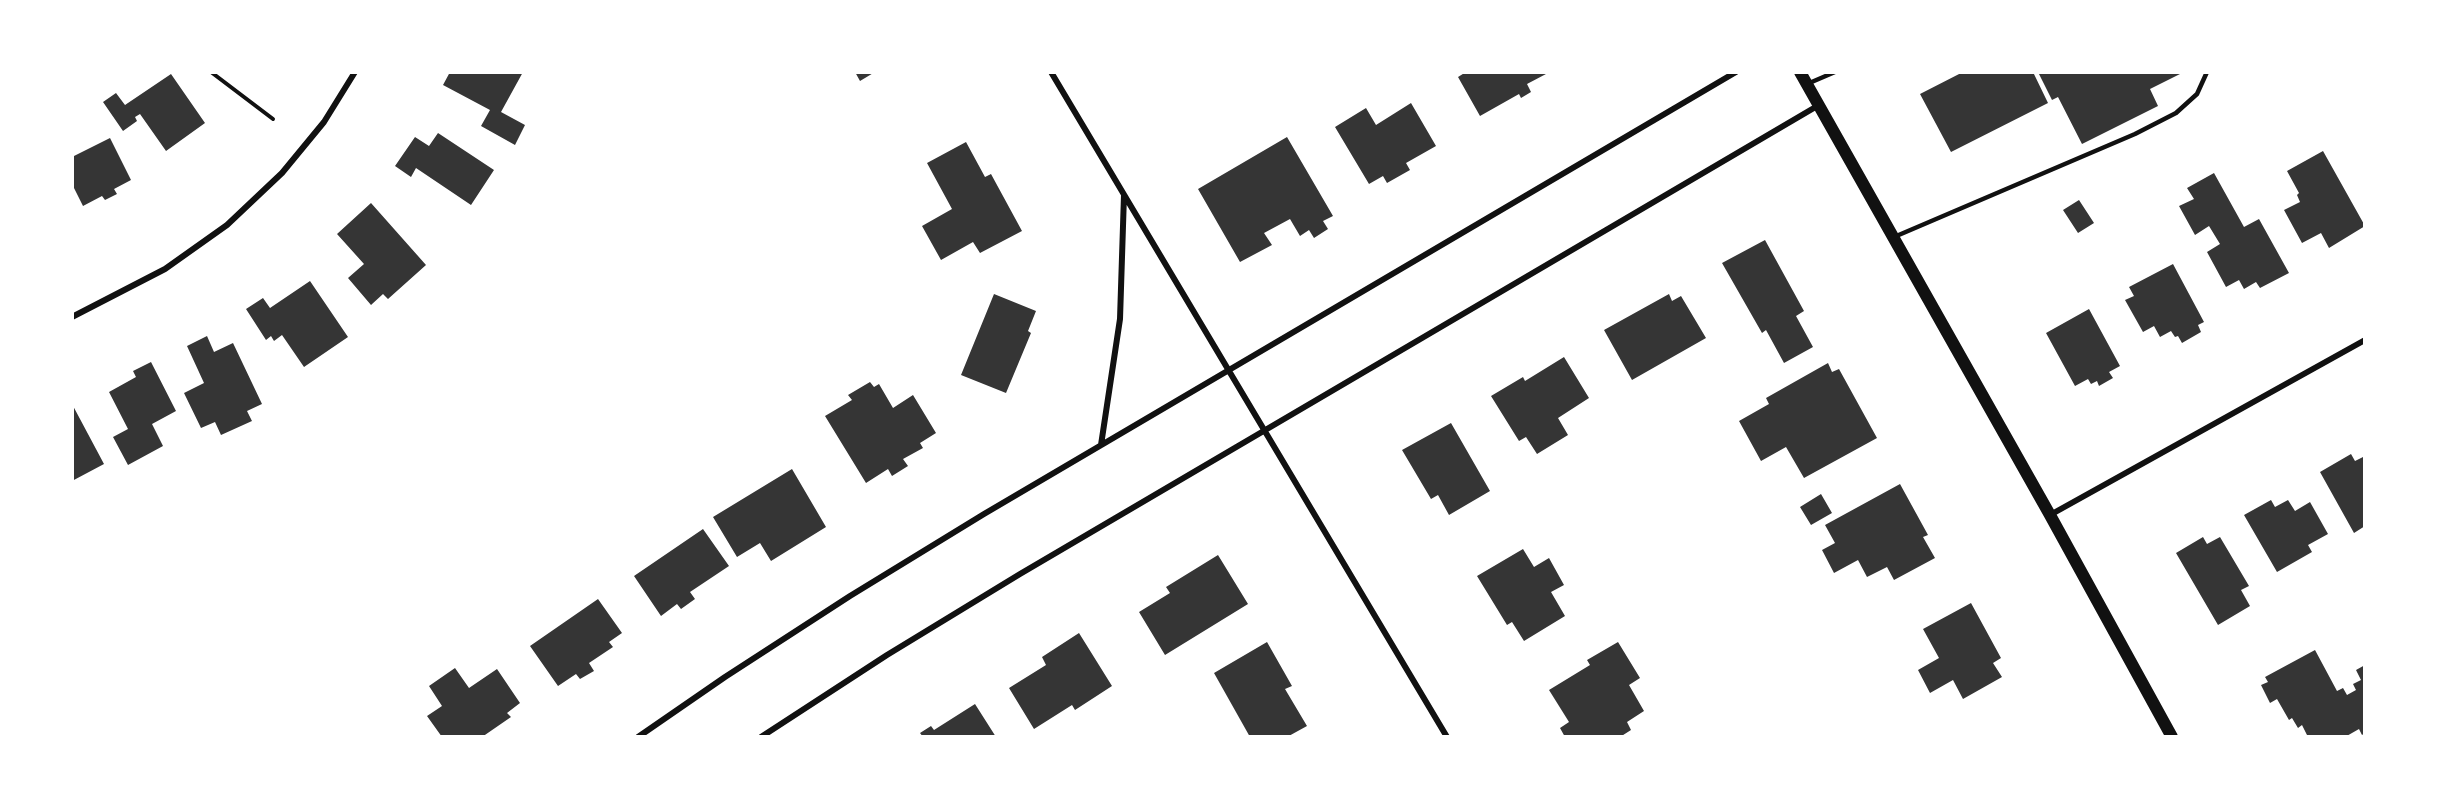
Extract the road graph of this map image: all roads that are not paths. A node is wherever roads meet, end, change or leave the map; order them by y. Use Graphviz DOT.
graph roads {
  1 [pos="355,72"];
  2 [pos="1051,72"];
  3 [pos="1736,72"];
  4 [pos="1800,72"];
  5 [pos="1835,72"];
  6 [pos="2207,72"];
  7 [pos="1807,84"];
  8 [pos="1819,105"];
  9 [pos="1124,194"];
  10 [pos="1894,238"];
  11 [pos="72,317"];
  12 [pos="2365,340"];
  13 [pos="1228,370"];
  14 [pos="1264,430"];
  15 [pos="1101,445"];
  16 [pos="2050,515"];
  17 [pos="638,737"];
  18 [pos="761,737"];
  19 [pos="1447,737"];
  20 [pos="2172,737"];
  1 -- 11 [label="street"];
  2 -- 9 [label="street"];
  3 -- 13 [label="street"];
  4 -- 7 [label="main road"];
  5 -- 7 [label="lane"];
  6 -- 10 [label="lane"];
  7 -- 8 [label="main road"];
  8 -- 10 [label="main road"];
  8 -- 14 [label="street"];
  9 -- 13 [label="street"];
  9 -- 15 [label="street"];
  10 -- 16 [label="main road"];
  12 -- 16 [label="street"];
  13 -- 14 [label="street"];
  13 -- 15 [label="street"];
  14 -- 18 [label="street"];
  14 -- 19 [label="street"];
  15 -- 17 [label="street"];
  16 -- 20 [label="main road"];
}
